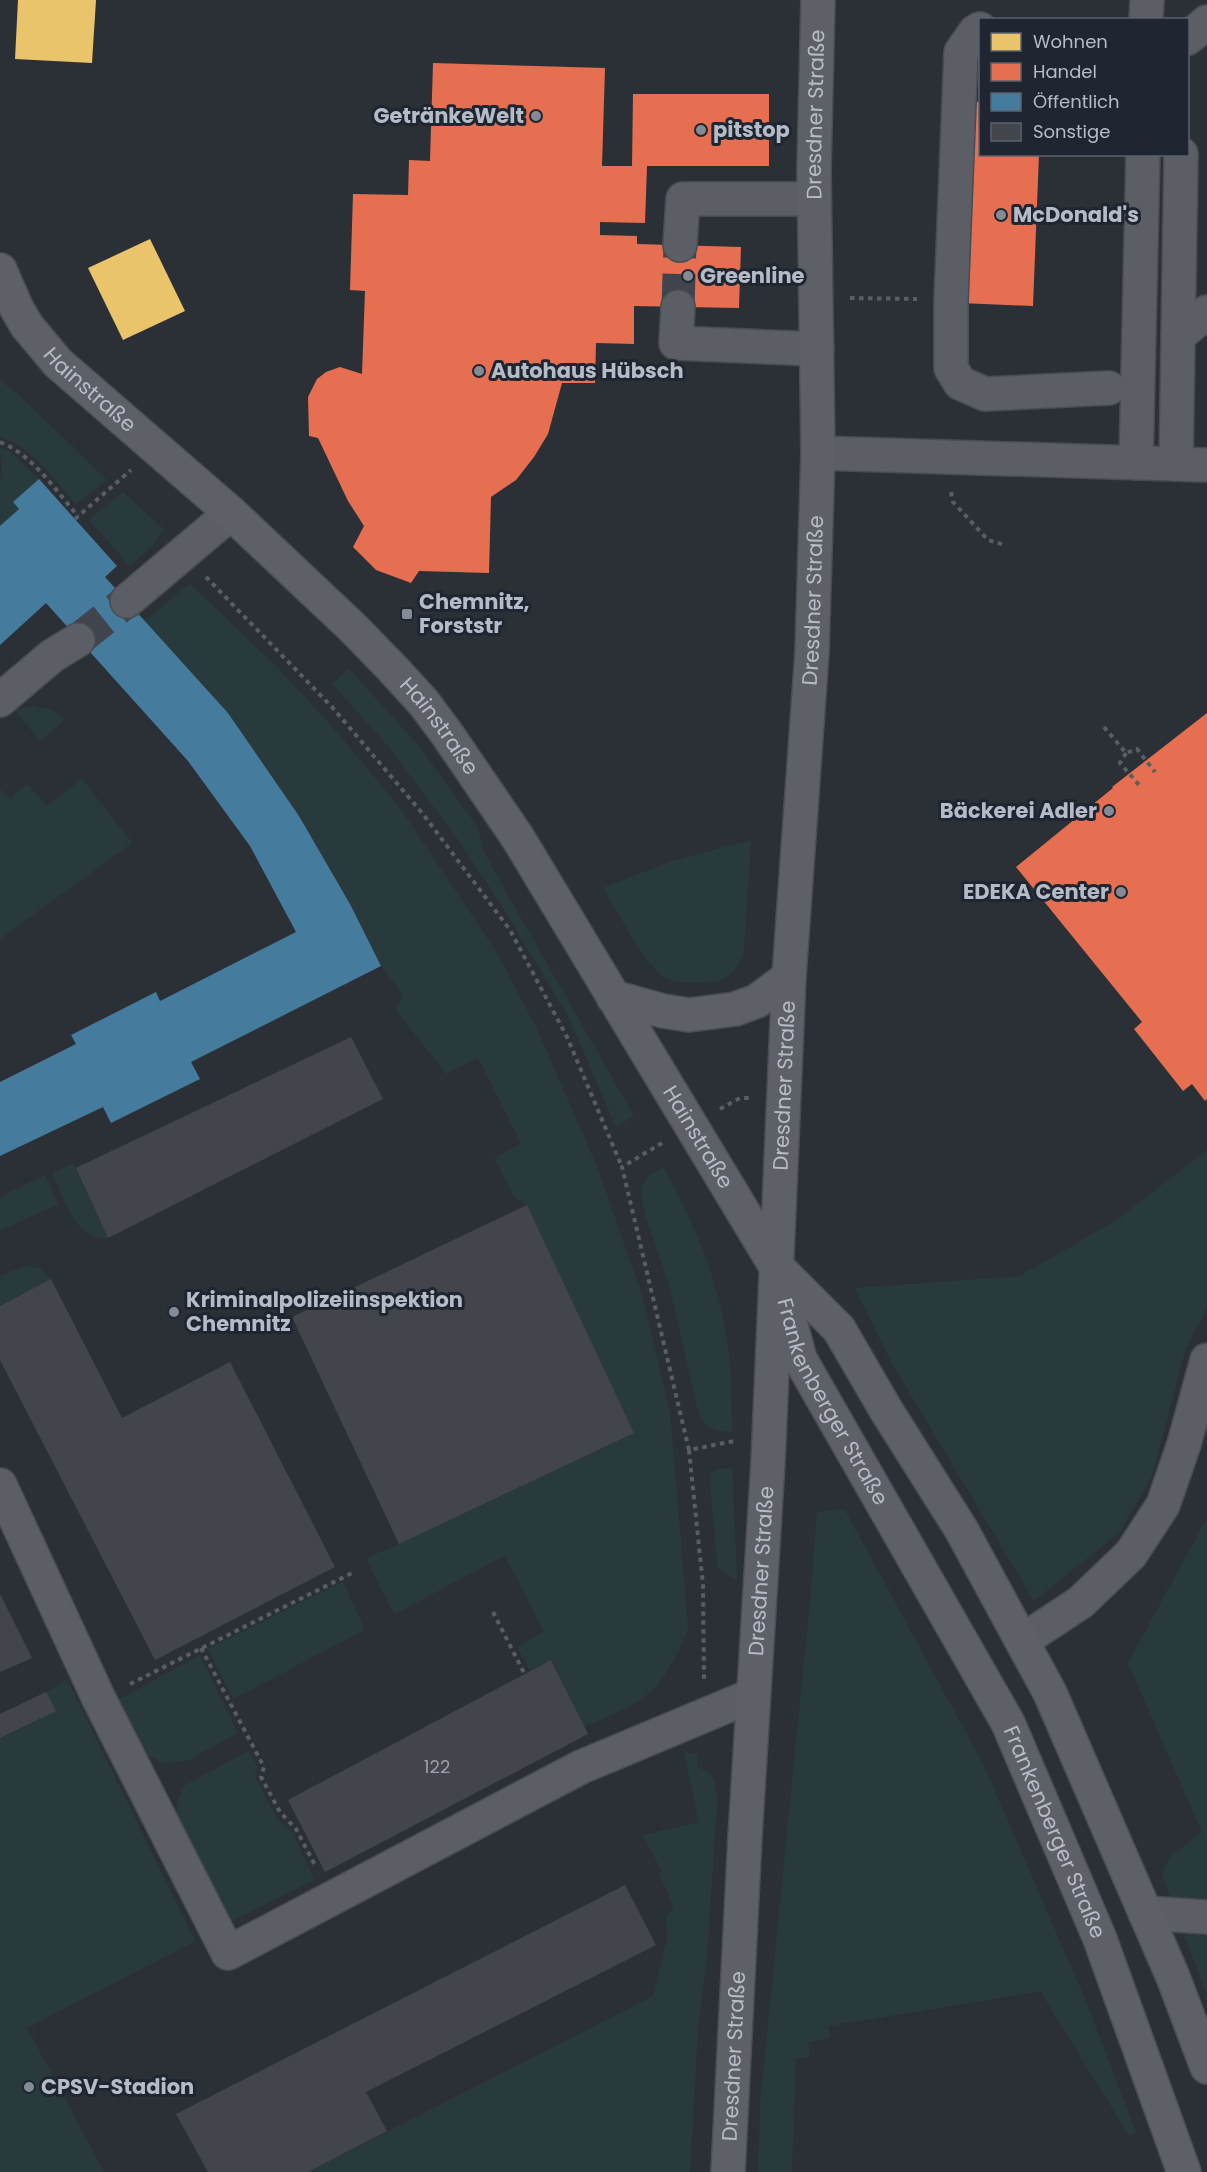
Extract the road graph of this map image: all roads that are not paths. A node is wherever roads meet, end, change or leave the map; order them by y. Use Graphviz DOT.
graph roads {
  1 [pos="818,0"];
  2 [pos="1147,0"];
  3 [pos="1146,18"];
  4 [pos="1207,22"];
  5 [pos="979,30"];
  6 [pos="1189,37"];
  7 [pos="1143,156"];
  8 [pos="1180,156"];
  9 [pos="814,199"];
  10 [pos="680,245"];
  11 [pos="2,281"];
  12 [pos="678,307"];
  13 [pos="1207,312"];
  14 [pos="1178,336"];
  15 [pos="817,349"];
  16 [pos="1109,388"];
  17 [pos="818,453"];
  18 [pos="1136,463"];
  19 [pos="1191,464"];
  20 [pos="231,513"];
  21 [pos="127,601"];
  22 [pos="78,640"];
  23 [pos="0,700"];
  24 [pos="789,977"];
  25 [pos="613,997"];
  26 [pos="775,1265"];
  27 [pos="1207,1360"];
  28 [pos="0,1485"];
  29 [pos="1022,1641"];
  30 [pos="753,1695"];
  31 [pos="1145,1913"];
  32 [pos="1207,1917"];
  33 [pos="1207,2067"];
  34 [pos="728,2172"];
  35 [pos="1184,2172"];
  1 -- 9 [label="main road, Dresdner Straße"];
  2 -- 3 [label="lane"];
  4 -- 6 [label="lane"];
  5 -- 16 [label="lane"];
  7 -- 18 [label="lane"];
  8 -- 14 [label="lane"];
  9 -- 10 [label="lane"];
  9 -- 15 [label="main road, Dresdner Straße"];
  11 -- 20 [label="main road, Hainstraße"];
  12 -- 15 [label="lane"];
  13 -- 14 [label="lane"];
  14 -- 19 [label="lane"];
  15 -- 17 [label="main road, Dresdner Straße"];
  17 -- 18 [label="lane"];
  17 -- 24 [label="main road, Dresdner Straße"];
  18 -- 19 [label="lane"];
  20 -- 21 [label="lane"];
  20 -- 25 [label="main road, Hainstraße"];
  22 -- 23 [label="lane"];
  24 -- 25 [label="main road"];
  24 -- 26 [label="main road, Dresdner Straße"];
  25 -- 26 [label="main road, Hainstraße"];
  26 -- 29 [label="main road, Frankenberger Straße"];
  26 -- 30 [label="main road, Dresdner Straße"];
  26 -- 35 [label="main road, Frankenberger Straße"];
  27 -- 29 [label="lane"];
  28 -- 30 [label="lane"];
  29 -- 31 [label="main road, Frankenberger Straße"];
  30 -- 34 [label="main road, Dresdner Straße"];
  31 -- 32 [label="lane"];
  31 -- 33 [label="main road, Frankenberger Straße"];
}
